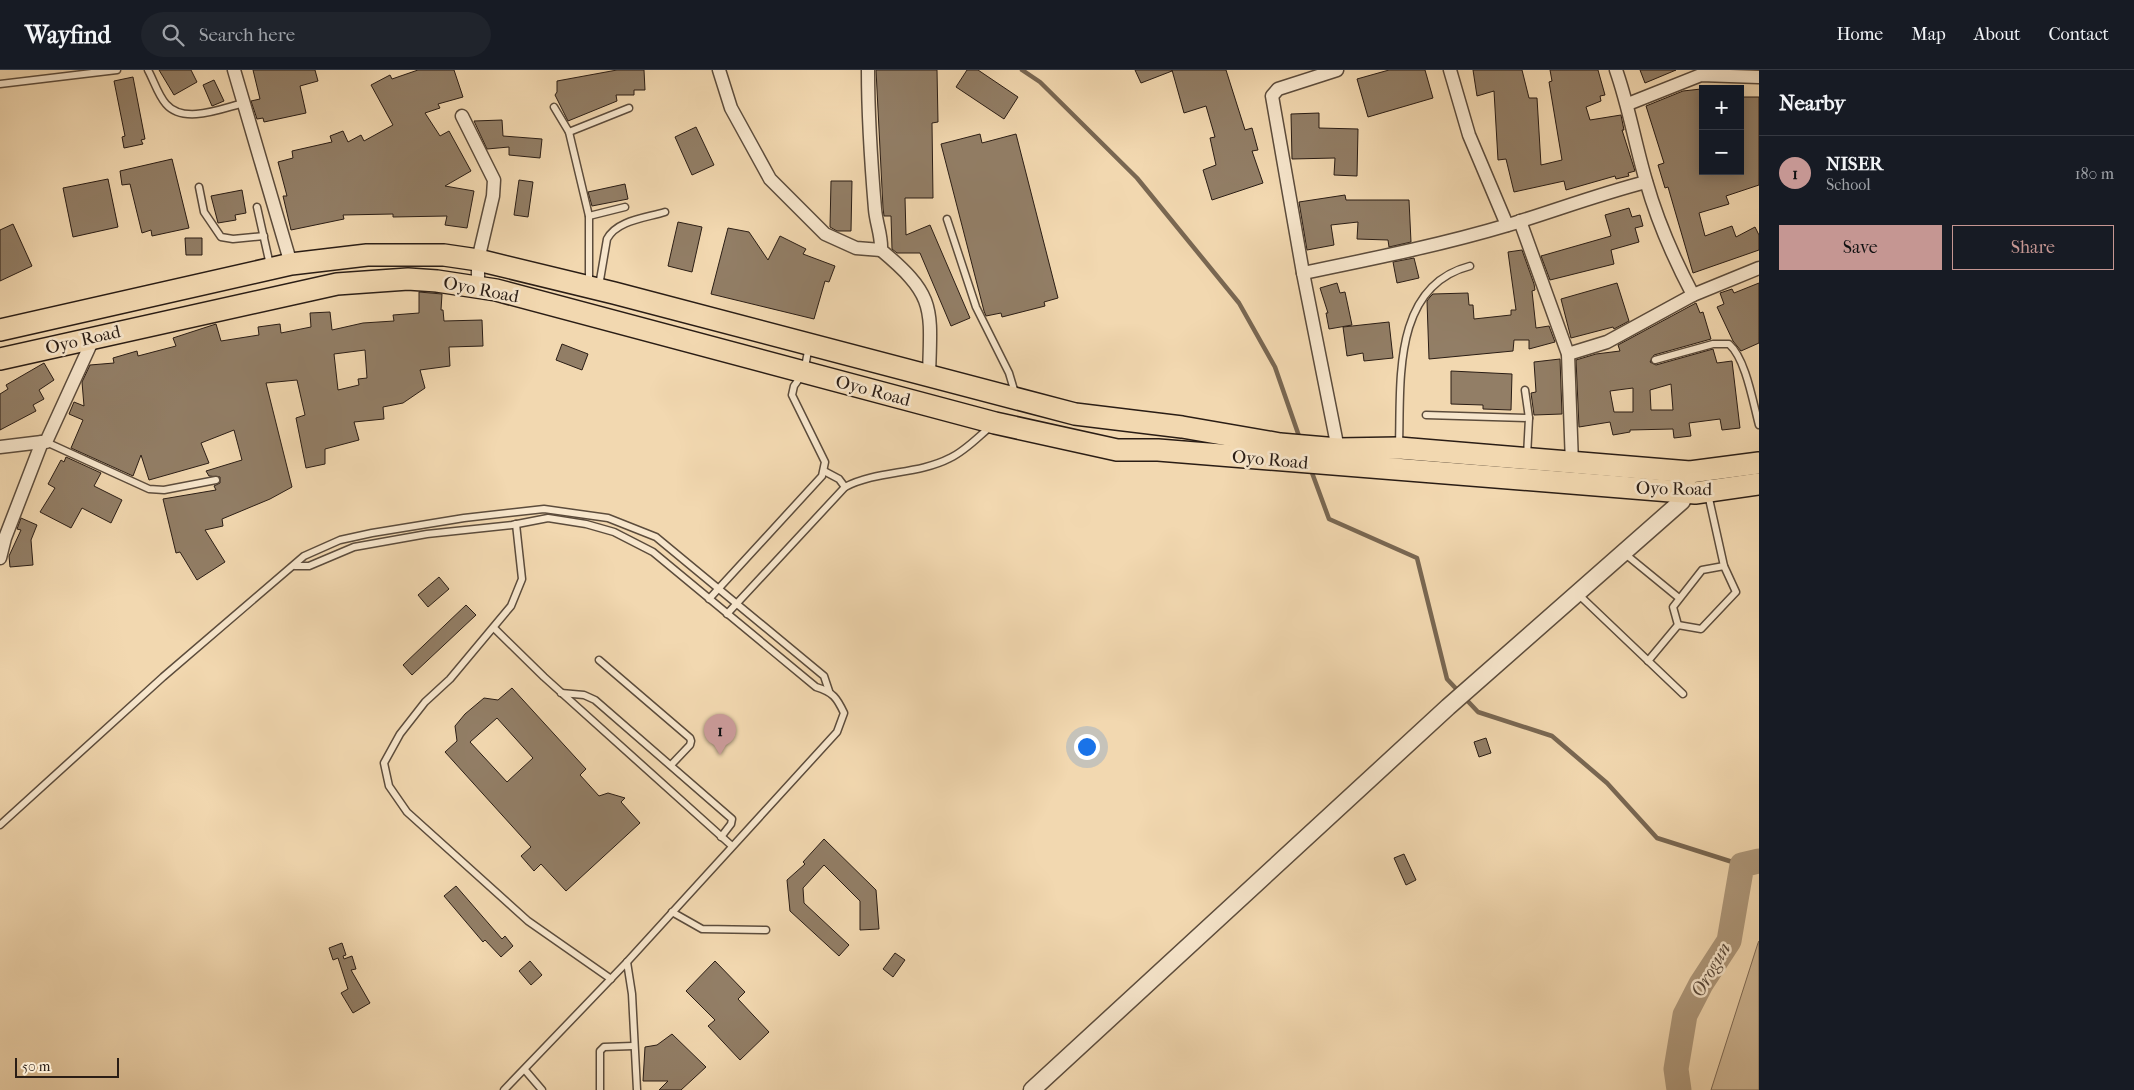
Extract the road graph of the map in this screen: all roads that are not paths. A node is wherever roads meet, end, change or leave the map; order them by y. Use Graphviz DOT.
graph roads {
  1 [pos="117,70"];
  2 [pos="148,70"];
  3 [pos="234,70"];
  4 [pos="719,70"];
  5 [pos="868,70"];
  6 [pos="1337,70"];
  7 [pos="1450,70"];
  8 [pos="1616,70"];
  9 [pos="1700,72"];
  10 [pos="1759,77"];
  11 [pos="0,84"];
  12 [pos="244,103"];
  13 [pos="1628,104"];
  14 [pos="554,107"];
  15 [pos="629,108"];
  16 [pos="462,116"];
  17 [pos="569,132"];
  18 [pos="1646,182"];
  19 [pos="198,187"];
  20 [pos="626,206"];
  21 [pos="257,207"];
  22 [pos="665,212"];
  23 [pos="589,216"];
  24 [pos="947,219"];
  25 [pos="1520,221"];
  26 [pos="1507,225"];
  27 [pos="264,236"];
  28 [pos="881,250"];
  29 [pos="478,260"];
  30 [pos="280,266"];
  31 [pos="1470,266"];
  32 [pos="1759,268"];
  33 [pos="1303,273"];
  34 [pos="478,287"];
  35 [pos="594,289"];
  36 [pos="1693,295"];
  37 [pos="0,330"];
  38 [pos="94,337"];
  39 [pos="810,343"];
  40 [pos="1568,354"];
  41 [pos="1,356"];
  42 [pos="1655,360"];
  43 [pos="804,372"];
  44 [pos="929,374"];
  45 [pos="1525,390"];
  46 [pos="1016,399"];
  47 [pos="1426,415"];
  48 [pos="1529,418"];
  49 [pos="995,423"];
  50 [pos="1759,425"];
  51 [pos="44,442"];
  52 [pos="0,447"];
  53 [pos="1399,448"];
  54 [pos="1332,454"];
  55 [pos="1527,460"];
  56 [pos="1759,463"];
  57 [pos="1572,464"];
  58 [pos="824,470"];
  59 [pos="1690,472"];
  60 [pos="216,480"];
  61 [pos="1759,484"];
  62 [pos="845,487"];
  63 [pos="1685,493"];
  64 [pos="1707,493"];
  65 [pos="516,524"];
  66 [pos="1623,552"];
  67 [pos="0,558"];
  68 [pos="295,566"];
  69 [pos="1724,566"];
  70 [pos="719,588"];
  71 [pos="1577,593"];
  72 [pos="1679,598"];
  73 [pos="709,599"];
  74 [pos="737,603"];
  75 [pos="727,614"];
  76 [pos="1678,625"];
  77 [pos="494,628"];
  78 [pos="599,660"];
  79 [pos="1648,661"];
  80 [pos="829,691"];
  81 [pos="561,693"];
  82 [pos="1683,694"];
  83 [pos="670,765"];
  84 [pos="0,825"];
  85 [pos="721,837"];
  86 [pos="732,846"];
  87 [pos="672,912"];
  88 [pos="766,930"];
  89 [pos="627,962"];
  90 [pos="611,979"];
  91 [pos="633,1046"];
  92 [pos="525,1070"];
  93 [pos="504,1090"];
  94 [pos="542,1090"];
  95 [pos="600,1090"];
  96 [pos="636,1090"];
  97 [pos="1032,1090"];
  1 -- 11 [label="lane"];
  2 -- 12 [label="lane"];
  3 -- 12 [label="street"];
  4 -- 28 [label="street"];
  5 -- 28 [label="street"];
  6 -- 33 [label="street"];
  7 -- 26 [label="street"];
  8 -- 13 [label="street"];
  9 -- 10 [label="street"];
  9 -- 13 [label="street"];
  12 -- 30 [label="street"];
  13 -- 18 [label="street"];
  14 -- 17 [label="lane"];
  15 -- 17 [label="lane"];
  16 -- 29 [label="street"];
  17 -- 23 [label="lane"];
  18 -- 25 [label="street"];
  18 -- 36 [label="street"];
  19 -- 27 [label="lane"];
  20 -- 23 [label="lane"];
  21 -- 27 [label="lane"];
  22 -- 35 [label="lane"];
  23 -- 35 [label="lane"];
  24 -- 46 [label="lane"];
  25 -- 26 [label="street"];
  25 -- 40 [label="street"];
  26 -- 33 [label="street"];
  27 -- 30 [label="lane"];
  28 -- 44 [label="street"];
  29 -- 30 [label="highway, Oyo Road"];
  29 -- 34 [label="street"];
  29 -- 35 [label="highway, Oyo Road"];
  30 -- 37 [label="highway, Oyo Road"];
  31 -- 53 [label="lane"];
  32 -- 36 [label="street"];
  33 -- 54 [label="street"];
  34 -- 38 [label="highway, Oyo Road"];
  34 -- 43 [label="highway, Oyo Road"];
  35 -- 39 [label="highway, Oyo Road"];
  36 -- 40 [label="street"];
  38 -- 41 [label="highway, Oyo Road"];
  38 -- 51 [label="street"];
  39 -- 43 [label="lane"];
  39 -- 44 [label="highway, Oyo Road"];
  40 -- 57 [label="street"];
  42 -- 50 [label="lane"];
  43 -- 49 [label="highway, Oyo Road"];
  43 -- 58 [label="lane"];
  44 -- 46 [label="highway, Oyo Road"];
  45 -- 48 [label="lane"];
  46 -- 54 [label="highway, Oyo Road"];
  47 -- 48 [label="lane"];
  48 -- 55 [label="lane"];
  49 -- 54 [label="highway, Oyo Road"];
  49 -- 62 [label="lane"];
  51 -- 52 [label="street"];
  51 -- 60 [label="lane"];
  51 -- 67 [label="street"];
  53 -- 54 [label="highway, Oyo Road"];
  53 -- 55 [label="highway, Oyo Road"];
  54 -- 63 [label="highway, Oyo Road"];
  55 -- 57 [label="highway, Oyo Road"];
  56 -- 59 [label="highway, Oyo Road"];
  57 -- 59 [label="highway, Oyo Road"];
  58 -- 62 [label="lane"];
  58 -- 70 [label="lane"];
  59 -- 63 [label="street"];
  61 -- 64 [label="highway, Oyo Road"];
  62 -- 74 [label="lane"];
  63 -- 64 [label="highway, Oyo Road"];
  63 -- 66 [label="street"];
  64 -- 69 [label="lane"];
  65 -- 68 [label="lane"];
  65 -- 73 [label="lane"];
  65 -- 77 [label="lane"];
  66 -- 71 [label="street"];
  66 -- 72 [label="lane"];
  68 -- 70 [label="lane"];
  68 -- 84 [label="lane"];
  69 -- 72 [label="lane"];
  69 -- 76 [label="lane"];
  70 -- 73 [label="lane"];
  70 -- 74 [label="lane"];
  71 -- 79 [label="lane"];
  71 -- 97 [label="street"];
  72 -- 76 [label="lane"];
  73 -- 75 [label="lane"];
  74 -- 75 [label="lane"];
  74 -- 80 [label="lane"];
  75 -- 80 [label="lane"];
  76 -- 79 [label="lane"];
  77 -- 81 [label="lane"];
  77 -- 90 [label="lane"];
  78 -- 83 [label="lane"];
  79 -- 82 [label="lane"];
  80 -- 86 [label="lane"];
  81 -- 83 [label="lane"];
  81 -- 85 [label="lane"];
  83 -- 85 [label="lane"];
  85 -- 86 [label="lane"];
  86 -- 87 [label="lane"];
  87 -- 88 [label="lane"];
  87 -- 89 [label="lane"];
  89 -- 90 [label="lane"];
  89 -- 91 [label="lane"];
  90 -- 92 [label="lane"];
  91 -- 95 [label="lane"];
  91 -- 96 [label="lane"];
  92 -- 93 [label="lane"];
  92 -- 94 [label="lane"];
}
